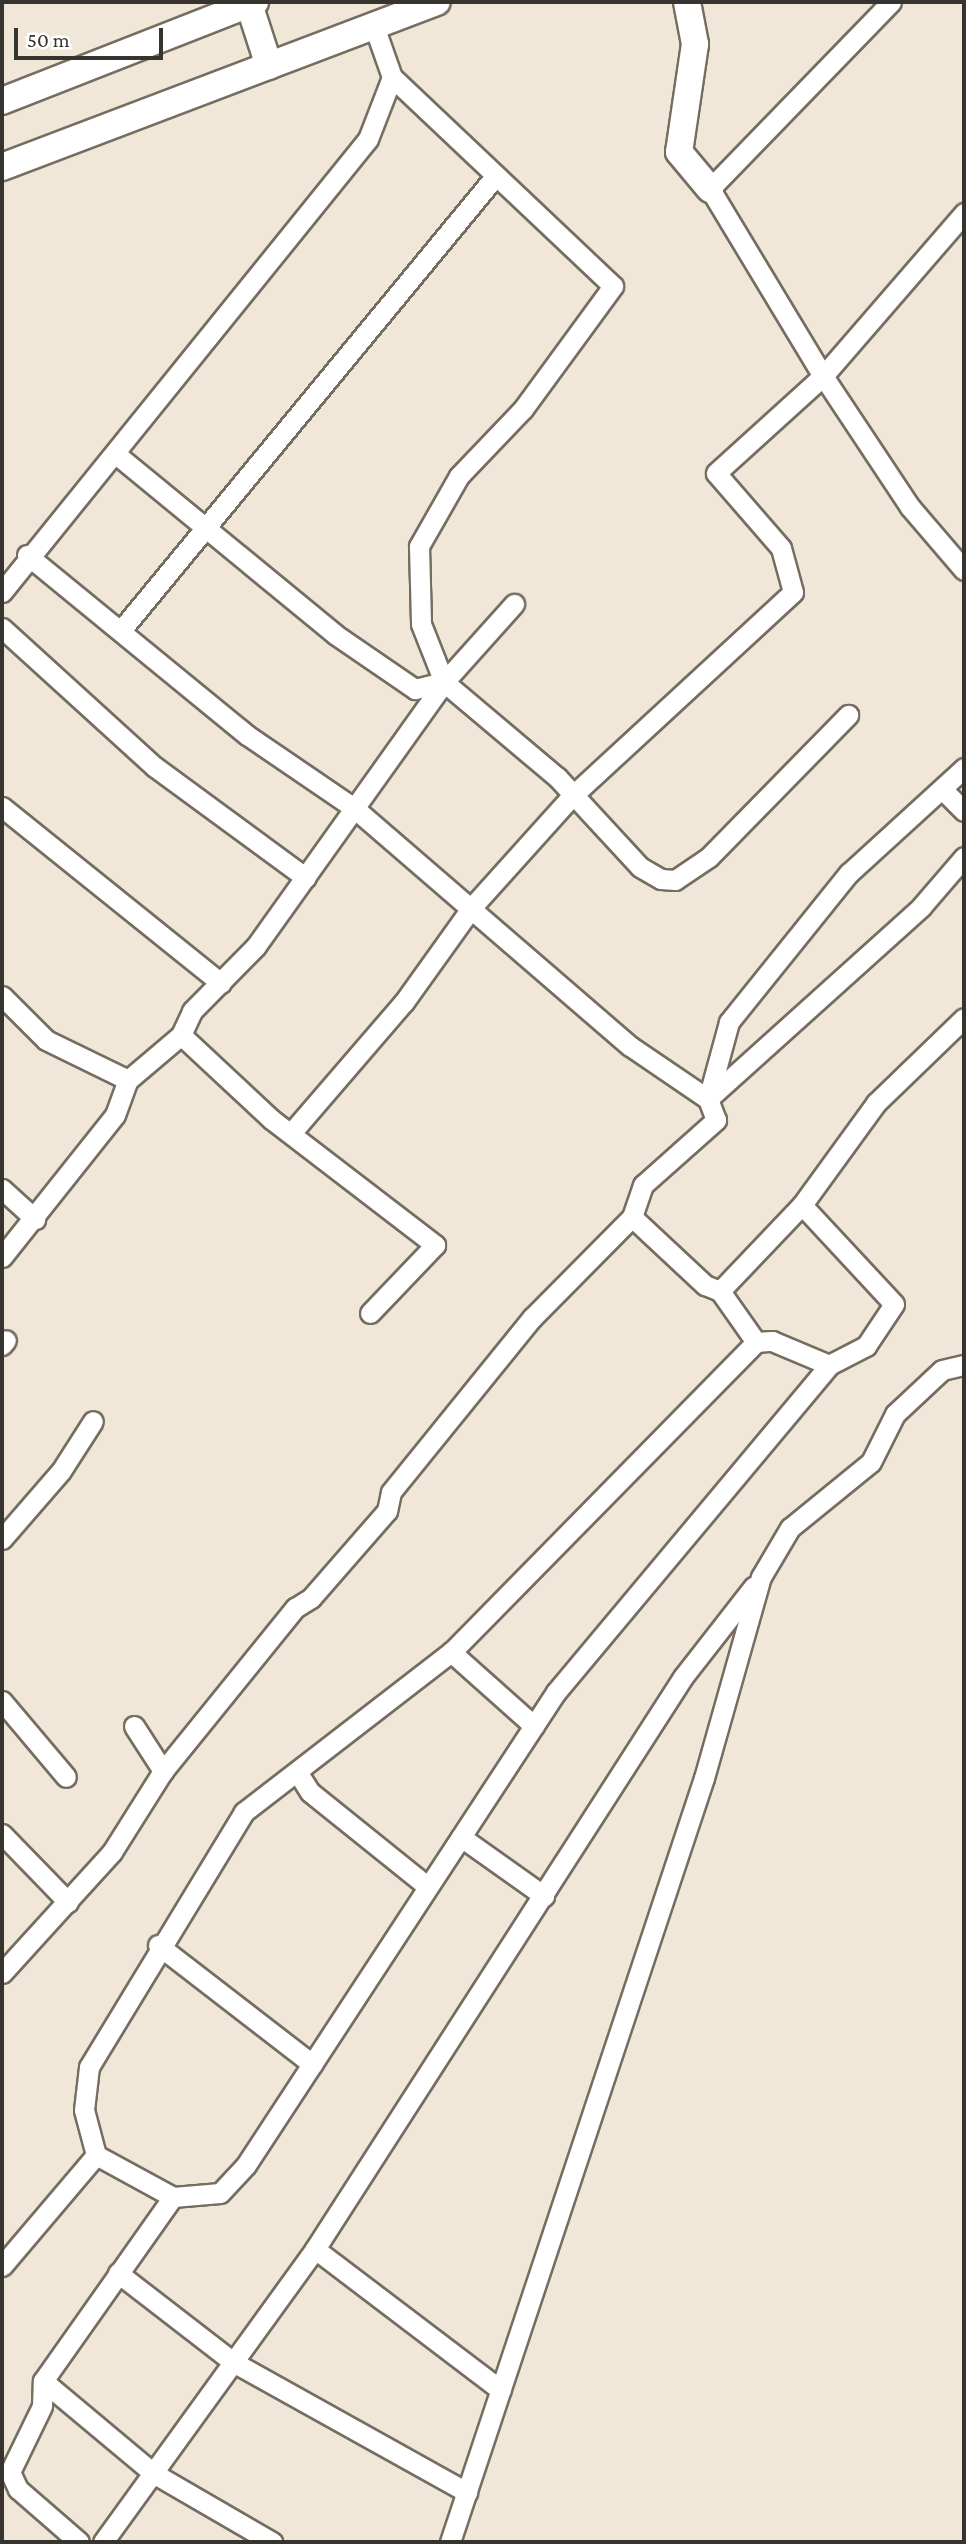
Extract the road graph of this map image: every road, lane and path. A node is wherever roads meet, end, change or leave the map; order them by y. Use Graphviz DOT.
graph roads {
  1 [pos="437,2"];
  2 [pos="687,2"];
  3 [pos="891,2"];
  4 [pos="252,3"];
  5 [pos="374,26"];
  6 [pos="269,66"];
  7 [pos="392,77"];
  8 [pos="2,101"];
  9 [pos="2,167"];
  10 [pos="493,179"];
  11 [pos="710,188"];
  12 [pos="964,214"];
  13 [pos="822,376"];
  14 [pos="117,455"];
  15 [pos="205,522"];
  16 [pos="27,555"];
  17 [pos="964,570"];
  18 [pos="2,593"];
  19 [pos="514,604"];
  20 [pos="2,628"];
  21 [pos="122,629"];
  22 [pos="444,682"];
  23 [pos="848,716"];
  24 [pos="964,768"];
  25 [pos="942,789"];
  26 [pos="571,797"];
  27 [pos="2,807"];
  28 [pos="354,808"];
  29 [pos="964,811"];
  30 [pos="964,857"];
  31 [pos="306,878"];
  32 [pos="472,907"];
  33 [pos="220,983"];
  34 [pos="2,996"];
  35 [pos="964,1018"];
  36 [pos="181,1035"];
  37 [pos="128,1080"];
  38 [pos="708,1099"];
  39 [pos="292,1132"];
  40 [pos="2,1189"];
  41 [pos="802,1205"];
  42 [pos="632,1217"];
  43 [pos="35,1219"];
  44 [pos="2,1257"];
  45 [pos="720,1290"];
  46 [pos="370,1313"];
  47 [pos="757,1342"];
  48 [pos="829,1365"];
  49 [pos="964,1365"];
  50 [pos="93,1421"];
  51 [pos="2,1539"];
  52 [pos="761,1577"];
  53 [pos="451,1651"];
  54 [pos="2,1701"];
  55 [pos="134,1726"];
  56 [pos="534,1726"];
  57 [pos="163,1771"];
  58 [pos="298,1773"];
  59 [pos="66,1777"];
  60 [pos="2,1834"];
  61 [pos="461,1837"];
  62 [pos="428,1887"];
  63 [pos="544,1896"];
  64 [pos="68,1902"];
  65 [pos="158,1945"];
  66 [pos="2,1973"];
  67 [pos="312,2064"];
  68 [pos="96,2155"];
  69 [pos="173,2197"];
  70 [pos="315,2249"];
  71 [pos="2,2266"];
  72 [pos="118,2273"];
  73 [pos="233,2362"];
  74 [pos="43,2381"];
  75 [pos="501,2390"];
  76 [pos="153,2473"];
  77 [pos="467,2492"];
  78 [pos="79,2542"];
  79 [pos="103,2542"];
  80 [pos="272,2542"];
  81 [pos="450,2542"];
  1 -- 5 [label="street"];
  2 -- 11 [label="street"];
  3 -- 11 [label="street"];
  4 -- 6 [label="street"];
  4 -- 8 [label="street"];
  5 -- 6 [label="street"];
  5 -- 7 [label="street"];
  6 -- 9 [label="street"];
  7 -- 10 [label="street"];
  7 -- 14 [label="street"];
  10 -- 15 [label="street"];
  10 -- 22 [label="street"];
  11 -- 13 [label="street"];
  12 -- 13 [label="street"];
  13 -- 17 [label="street"];
  13 -- 26 [label="street"];
  14 -- 15 [label="street"];
  14 -- 16 [label="street"];
  15 -- 21 [label="street"];
  15 -- 22 [label="street"];
  16 -- 18 [label="street"];
  16 -- 21 [label="street"];
  19 -- 22 [label="street"];
  20 -- 31 [label="street"];
  21 -- 28 [label="street"];
  22 -- 26 [label="street"];
  22 -- 28 [label="street"];
  23 -- 26 [label="street"];
  24 -- 25 [label="street"];
  25 -- 29 [label="street"];
  25 -- 38 [label="street"];
  26 -- 32 [label="street"];
  27 -- 33 [label="street"];
  28 -- 31 [label="street"];
  28 -- 32 [label="street"];
  30 -- 38 [label="street"];
  31 -- 33 [label="street"];
  32 -- 38 [label="street"];
  32 -- 39 [label="street"];
  33 -- 36 [label="street"];
  34 -- 37 [label="street"];
  35 -- 41 [label="street"];
  36 -- 37 [label="street"];
  36 -- 39 [label="street"];
  37 -- 43 [label="street"];
  38 -- 42 [label="street"];
  39 -- 46 [label="street"];
  40 -- 43 [label="street"];
  41 -- 45 [label="street"];
  41 -- 48 [label="street"];
  42 -- 45 [label="street"];
  42 -- 57 [label="street"];
  43 -- 44 [label="street"];
  45 -- 47 [label="street"];
  47 -- 48 [label="street"];
  47 -- 53 [label="street"];
  48 -- 56 [label="street"];
  49 -- 52 [label="street"];
  50 -- 51 [label="street"];
  52 -- 63 [label="street"];
  52 -- 75 [label="street"];
  53 -- 56 [label="street"];
  53 -- 58 [label="street"];
  54 -- 59 [label="street"];
  55 -- 57 [label="street"];
  56 -- 61 [label="street"];
  57 -- 64 [label="street"];
  58 -- 62 [label="street"];
  58 -- 65 [label="street"];
  60 -- 64 [label="street"];
  61 -- 62 [label="street"];
  61 -- 63 [label="street"];
  62 -- 67 [label="street"];
  63 -- 70 [label="street"];
  64 -- 66 [label="street"];
  65 -- 67 [label="street"];
  65 -- 68 [label="street"];
  67 -- 69 [label="street"];
  68 -- 69 [label="street"];
  68 -- 71 [label="street"];
  69 -- 72 [label="street"];
  70 -- 73 [label="street"];
  70 -- 75 [label="street"];
  72 -- 73 [label="street"];
  72 -- 74 [label="street"];
  73 -- 76 [label="street"];
  73 -- 77 [label="street"];
  74 -- 76 [label="street"];
  74 -- 78 [label="street"];
  75 -- 77 [label="street"];
  76 -- 79 [label="street"];
  76 -- 80 [label="street"];
  77 -- 81 [label="street"];
}
